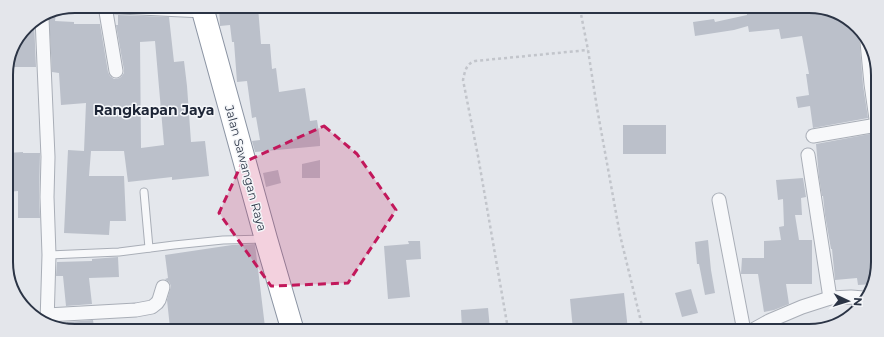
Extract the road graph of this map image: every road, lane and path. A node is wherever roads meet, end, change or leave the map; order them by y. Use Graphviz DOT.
graph roads {
  1 [pos="106,13"];
  2 [pos="203,13"];
  3 [pos="581,13"];
  4 [pos="42,22"];
  5 [pos="588,50"];
  6 [pos="868,58"];
  7 [pos="116,71"];
  8 [pos="871,84"];
  9 [pos="871,126"];
  10 [pos="813,136"];
  11 [pos="808,155"];
  12 [pos="144,192"];
  13 [pos="719,200"];
  14 [pos="266,239"];
  15 [pos="149,248"];
  16 [pos="49,255"];
  17 [pos="163,287"];
  18 [pos="830,298"];
  19 [pos="860,298"];
  20 [pos="47,317"];
  21 [pos="50,319"];
  22 [pos="291,324"];
  23 [pos="507,324"];
  24 [pos="642,324"];
  25 [pos="743,324"];
  26 [pos="764,324"];
  1 -- 7 [label="street"];
  2 -- 14 [label="highway, Jalan Sawangan Raya"];
  3 -- 5 [label="path"];
  4 -- 16 [label="street"];
  5 -- 23 [label="path"];
  5 -- 24 [label="path"];
  6 -- 8 [label="street"];
  9 -- 10 [label="street"];
  11 -- 18 [label="street"];
  12 -- 15 [label="lane"];
  13 -- 25 [label="street"];
  14 -- 15 [label="lane"];
  14 -- 22 [label="highway, Jalan Sawangan Raya"];
  15 -- 16 [label="lane"];
  16 -- 20 [label="street"];
  17 -- 21 [label="street"];
  18 -- 19 [label="street"];
  18 -- 26 [label="street"];
}
